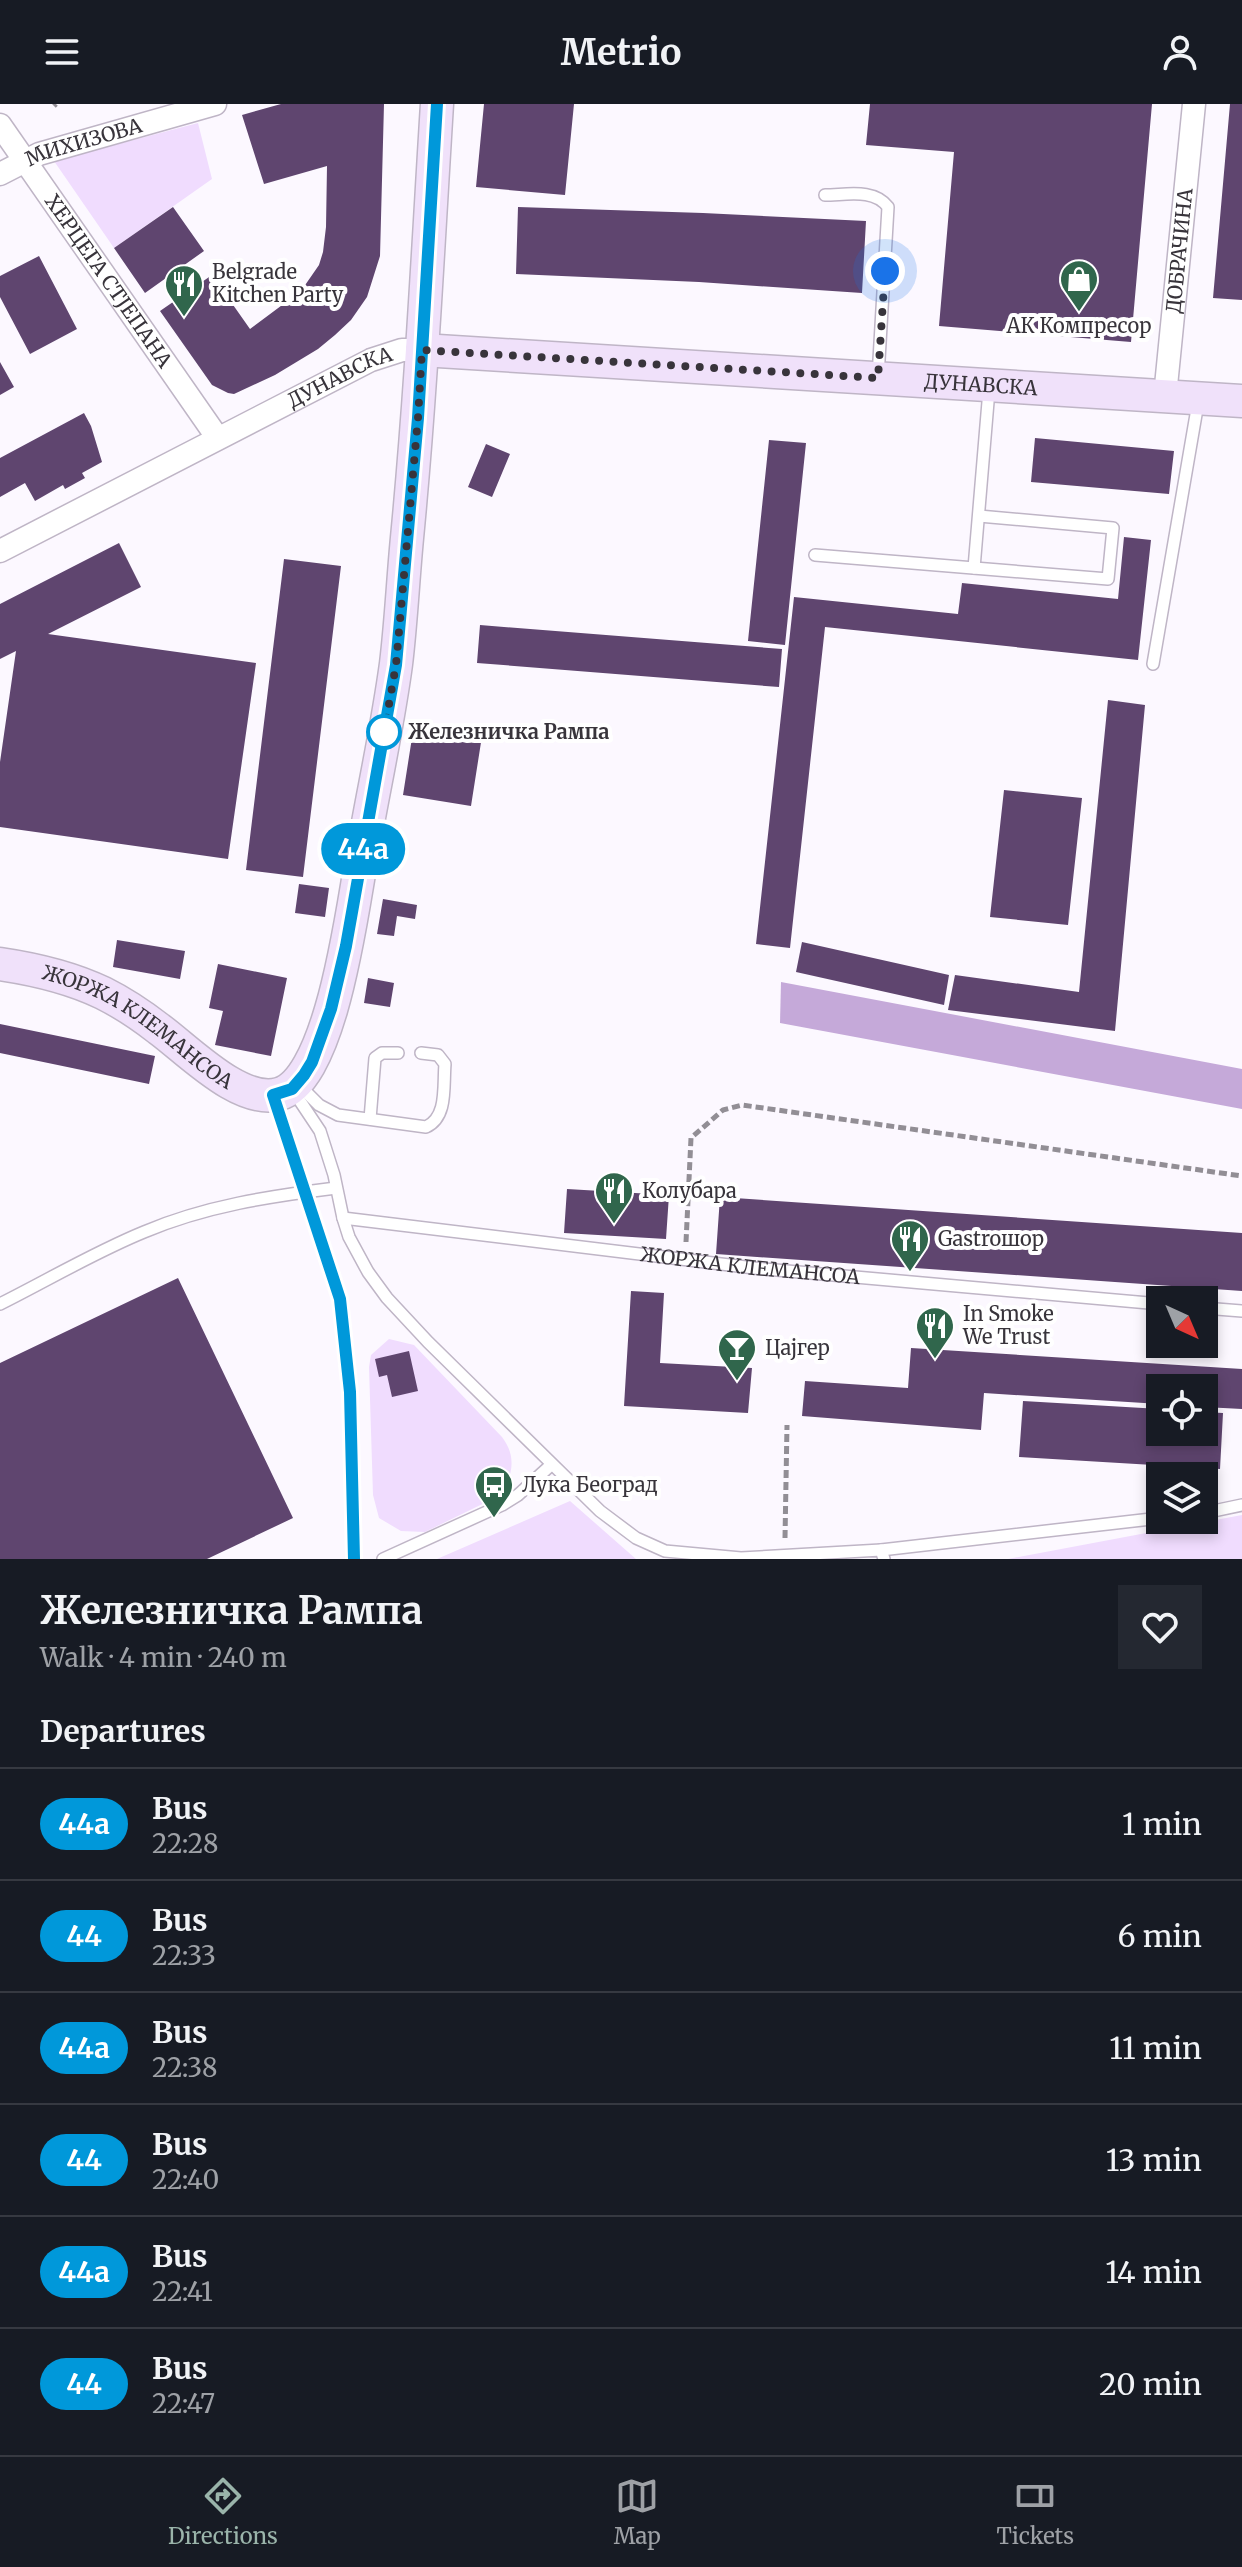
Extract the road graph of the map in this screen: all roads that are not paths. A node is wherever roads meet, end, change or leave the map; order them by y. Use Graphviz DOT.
graph roads {
  1 [pos="215,104"];
  2 [pos="437,104"];
  3 [pos="1194,104"];
  4 [pos="0,125"];
  5 [pos="24,161"];
  6 [pos="0,174"];
  7 [pos="825,195"];
  8 [pos="422,350"];
  9 [pos="878,378"];
  10 [pos="990,385"];
  11 [pos="1165,396"];
  12 [pos="1199,398"];
  13 [pos="1242,401"];
  14 [pos="217,437"];
  15 [pos="979,516"];
  16 [pos="0,551"];
  17 [pos="815,555"];
  18 [pos="974,568"];
  19 [pos="1153,664"];
  20 [pos="0,964"];
  21 [pos="398,1053"];
  22 [pos="421,1053"];
  23 [pos="288,1089"];
  24 [pos="370,1119"];
  25 [pos="336,1188"];
  26 [pos="306,1191"];
  27 [pos="343,1218"];
  28 [pos="1146,1303"];
  29 [pos="0,1304"];
  30 [pos="1218,1309"];
  31 [pos="1242,1311"];
  32 [pos="551,1465"];
  33 [pos="1242,1505"];
  34 [pos="1218,1510"];
  35 [pos="1146,1520"];
  36 [pos="882,1554"];
  37 [pos="354,1559"];
  38 [pos="383,1559"];
  1 -- 5 [label="street, МИХИЗОВА"];
  2 -- 8 [label="main road"];
  3 -- 11 [label="street, ДОБРАЧИНА"];
  4 -- 5 [label="street, ХЕРЦЕГА СТЈЕПАНА"];
  5 -- 6 [label="street, МИХИЗОВА"];
  5 -- 14 [label="street, ХЕРЦЕГА СТЈЕПАНА"];
  7 -- 9 [label="lane"];
  8 -- 9 [label="main road, ДУНАВСКА"];
  8 -- 14 [label="street, ДУНАВСКА"];
  8 -- 23 [label="main road"];
  9 -- 10 [label="main road, ДУНАВСКА"];
  10 -- 11 [label="main road, ДУНАВСКА"];
  10 -- 15 [label="lane"];
  11 -- 12 [label="main road, ДУНАВСКА"];
  12 -- 13 [label="main road, ДУНАВСКА"];
  12 -- 19 [label="lane"];
  14 -- 16 [label="street, ДУНАВСКА"];
  15 -- 18 [label="lane"];
  15 -- 18 [label="lane"];
  17 -- 18 [label="lane"];
  20 -- 23 [label="main road, ЖОРЖА КЛЕМАНСОА"];
  21 -- 24 [label="lane"];
  22 -- 24 [label="lane"];
  23 -- 24 [label="lane"];
  23 -- 25 [label="lane"];
  23 -- 26 [label="lane"];
  25 -- 26 [label="lane"];
  25 -- 27 [label="lane"];
  26 -- 29 [label="lane"];
  26 -- 37 [label="lane"];
  27 -- 28 [label="lane, ЖОРЖА КЛЕМАНСОА"];
  27 -- 32 [label="lane"];
  30 -- 31 [label="lane"];
  32 -- 36 [label="lane"];
  32 -- 38 [label="lane"];
  33 -- 34 [label="lane"];
  35 -- 36 [label="lane"];
}
